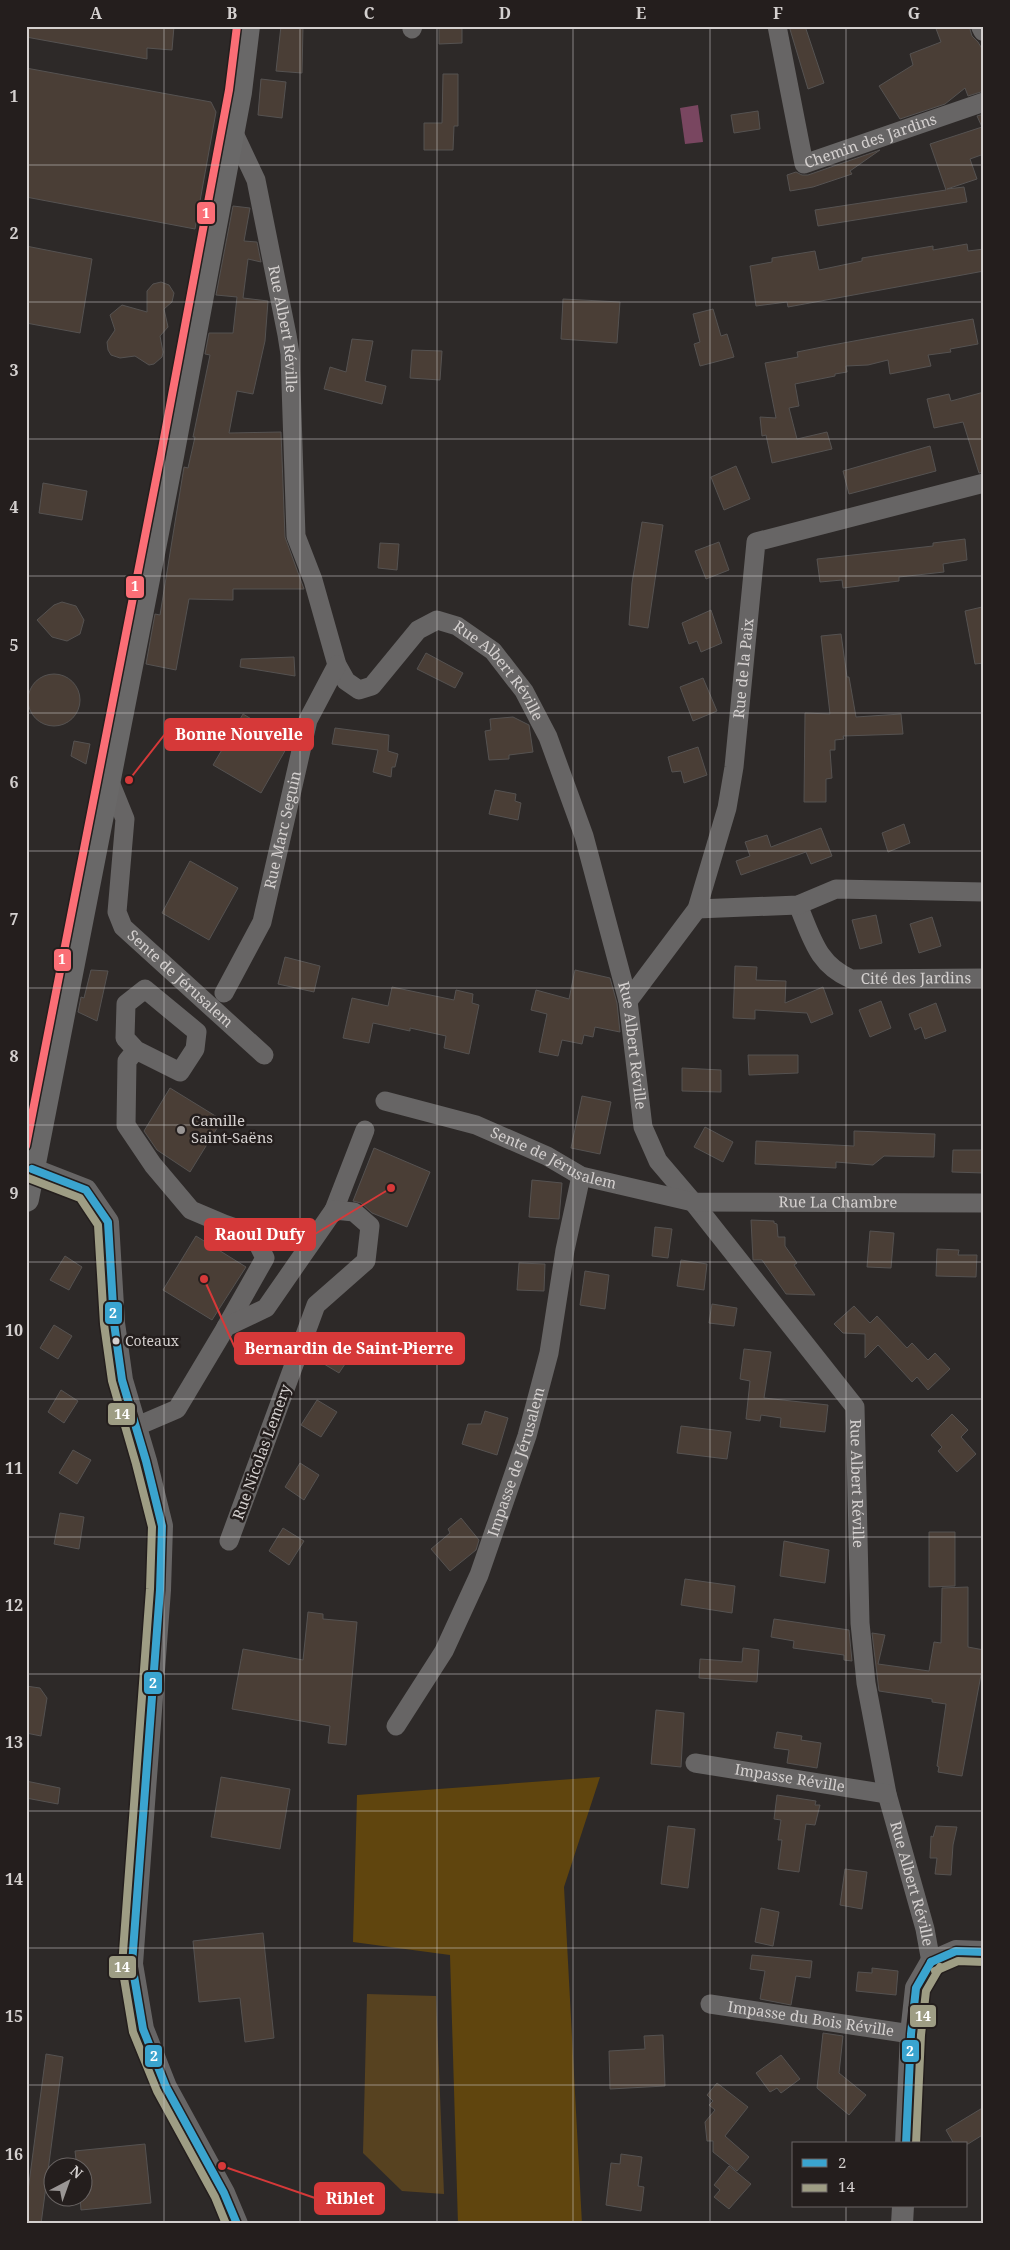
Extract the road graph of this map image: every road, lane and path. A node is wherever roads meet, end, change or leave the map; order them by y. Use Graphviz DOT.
graph roads {
  1 [pos="247,26"];
  2 [pos="777,26"];
  3 [pos="982,26"];
  4 [pos="984,30"];
  5 [pos="984,102"];
  6 [pos="232,129"];
  7 [pos="984,483"];
  8 [pos="337,665"];
  9 [pos="108,776"];
  10 [pos="984,892"];
  11 [pos="798,906"];
  12 [pos="697,910"];
  13 [pos="984,978"];
  14 [pos="224,993"];
  15 [pos="628,1001"];
  16 [pos="136,1050"];
  17 [pos="264,1055"];
  18 [pos="385,1101"];
  19 [pos="365,1130"];
  20 [pos="32,1169"];
  21 [pos="582,1176"];
  22 [pos="26,1199"];
  23 [pos="694,1202"];
  24 [pos="984,1203"];
  25 [pos="334,1210"];
  26 [pos="226,1327"];
  27 [pos="135,1427"];
  28 [pos="229,1540"];
  29 [pos="396,1726"];
  30 [pos="695,1763"];
  31 [pos="886,1794"];
  32 [pos="984,1952"];
  33 [pos="930,1962"];
  34 [pos="710,2004"];
  35 [pos="911,2034"];
  36 [pos="906,2142"];
  37 [pos="903,2208"];
  38 [pos="902,2223"];
  39 [pos="237,2224"];
  40 [pos="908,2224"];
  1 -- 6 [label="main road"];
  2 -- 5 [label="street, Chemin des Jardins"];
  3 -- 4 [label="street"];
  6 -- 8 [label="street, Rue Albert Réville"];
  6 -- 9 [label="main road"];
  7 -- 12 [label="street, Rue de la Paix"];
  8 -- 14 [label="street, Rue Marc Seguin"];
  8 -- 15 [label="street, Rue Albert Réville"];
  9 -- 17 [label="street, Sente de Jérusalem"];
  9 -- 20 [label="main road"];
  10 -- 11 [label="street"];
  11 -- 12 [label="street"];
  11 -- 13 [label="street, Cité des Jardins"];
  12 -- 15 [label="street, Rue de la Paix"];
  15 -- 23 [label="street, Rue Albert Réville"];
  16 -- 26 [label="street"];
  18 -- 21 [label="street, Sente de Jérusalem"];
  19 -- 25 [label="street"];
  20 -- 22 [label="main road"];
  20 -- 27 [label="street"];
  21 -- 23 [label="street, Sente de Jérusalem"];
  21 -- 29 [label="street, Impasse de Jérusalem"];
  23 -- 24 [label="street, Rue La Chambre"];
  23 -- 31 [label="street, Rue Albert Réville"];
  25 -- 26 [label="street"];
  25 -- 28 [label="street, Rue Nicolas Lemery"];
  26 -- 27 [label="street"];
  27 -- 39 [label="street"];
  30 -- 31 [label="street, Impasse Réville"];
  31 -- 33 [label="street, Rue Albert Réville"];
  32 -- 33 [label="street"];
  33 -- 35 [label="street, Rue Albert Réville"];
  34 -- 35 [label="street, Impasse du Bois Réville"];
  35 -- 36 [label="street, Rue Albert Réville"];
  37 -- 38 [label="street"];
  38 -- 40 [label="street"];
}
